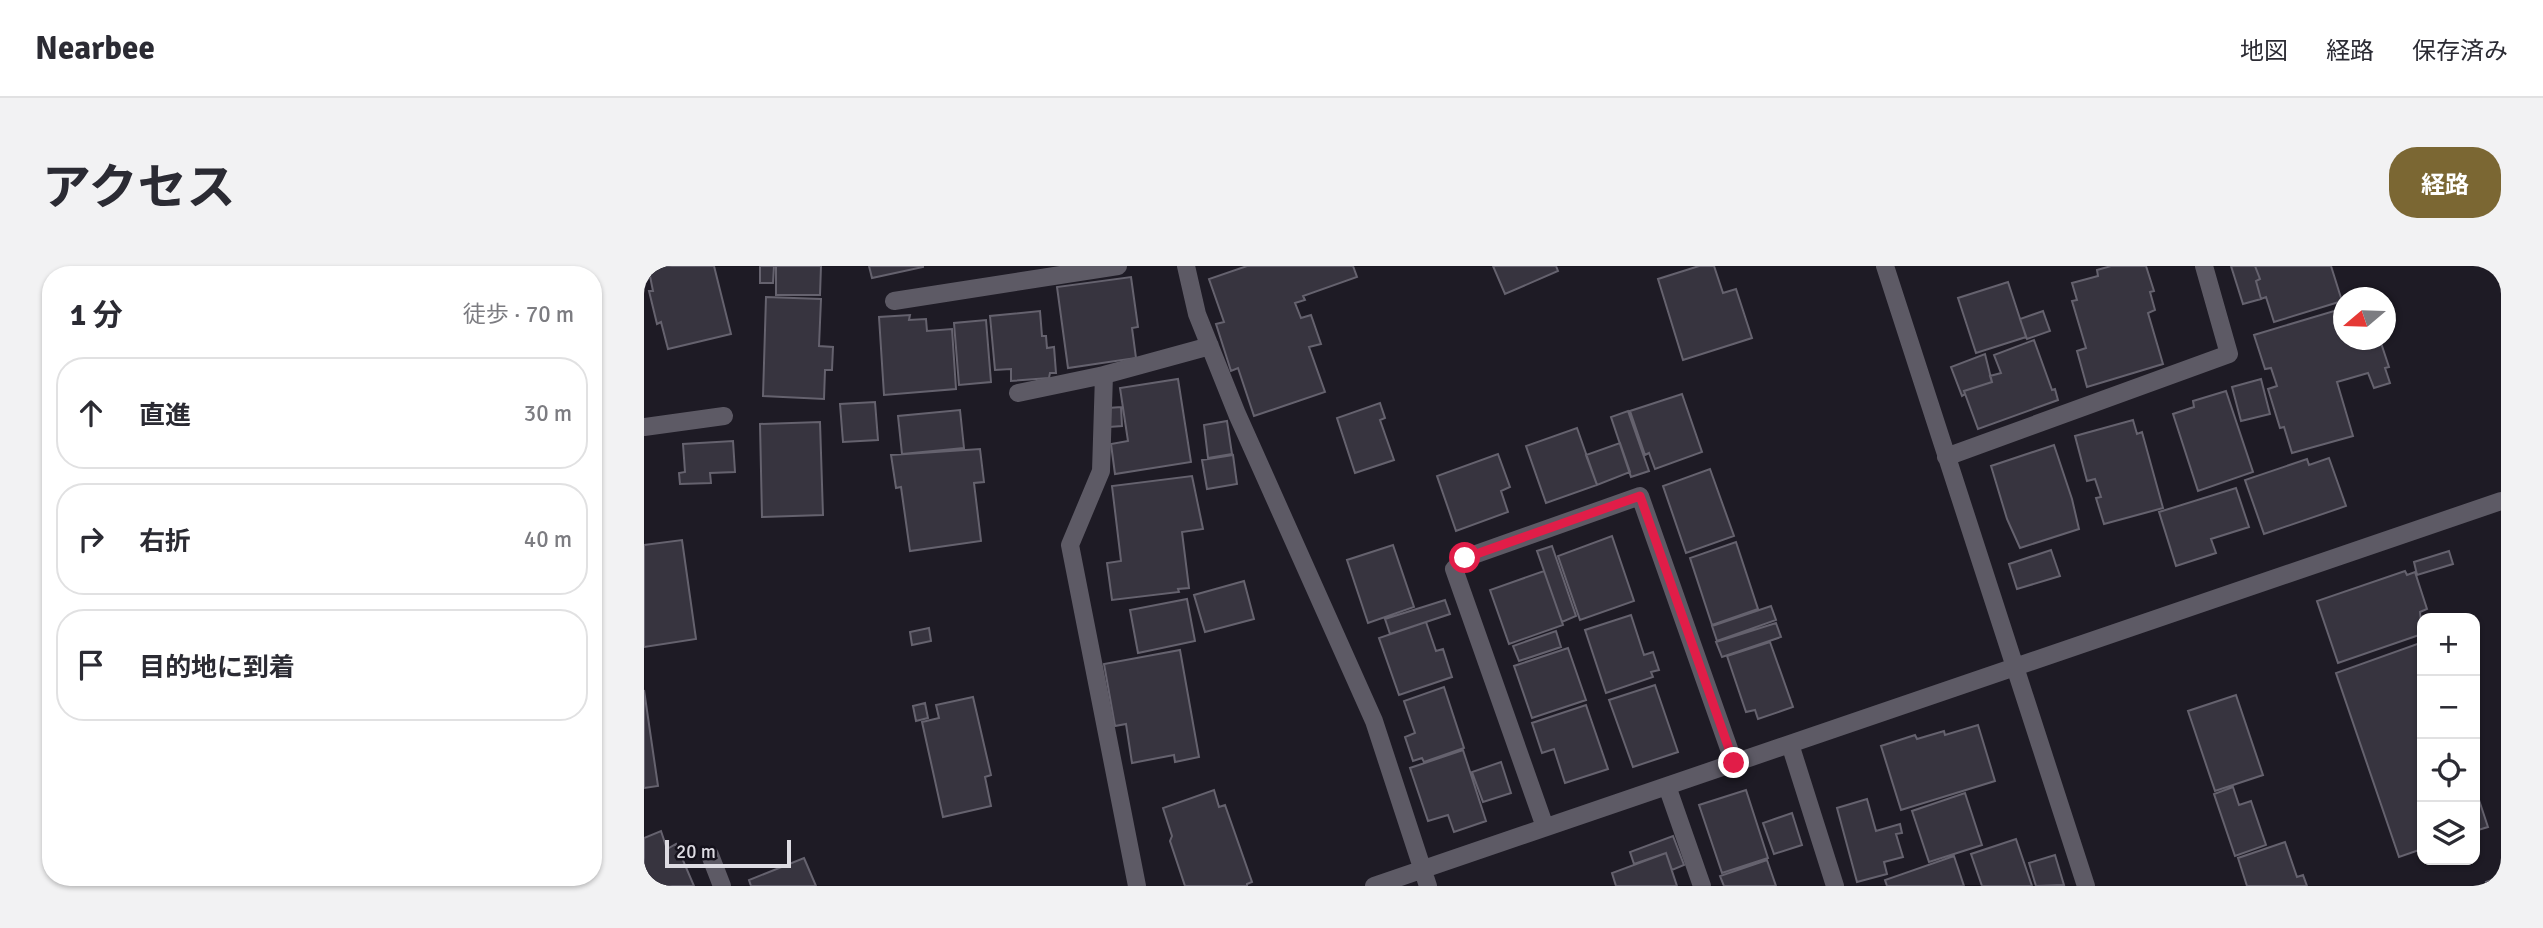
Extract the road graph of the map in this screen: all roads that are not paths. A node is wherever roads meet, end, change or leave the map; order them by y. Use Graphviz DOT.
graph roads {
  1 [pos="1118,266"];
  2 [pos="1186,266"];
  3 [pos="1885,266"];
  4 [pos="2204,266"];
  5 [pos="894,301"];
  6 [pos="1210,346"];
  7 [pos="1104,375"];
  8 [pos="1018,393"];
  9 [pos="724,416"];
  10 [pos="644,426"];
  11 [pos="1946,457"];
  12 [pos="2501,501"];
  13 [pos="2014,668"];
  14 [pos="1790,744"];
  15 [pos="1734,763"];
  16 [pos="1667,786"];
  17 [pos="1545,827"];
  18 [pos="710,855"];
  19 [pos="1425,878"];
  20 [pos="722,886"];
  21 [pos="1138,886"];
  22 [pos="1374,886"];
  23 [pos="1702,886"];
  24 [pos="1835,886"];
  25 [pos="2086,886"];
  1 -- 5 [label="street"];
  2 -- 6 [label="street"];
  3 -- 11 [label="street"];
  4 -- 11 [label="street"];
  6 -- 7 [label="street"];
  6 -- 19 [label="street"];
  7 -- 8 [label="street"];
  7 -- 21 [label="street"];
  9 -- 10 [label="street"];
  11 -- 13 [label="street"];
  12 -- 13 [label="street"];
  13 -- 14 [label="street"];
  13 -- 25 [label="street"];
  14 -- 15 [label="street"];
  14 -- 24 [label="street"];
  15 -- 16 [label="street"];
  15 -- 17 [label="street"];
  16 -- 17 [label="street"];
  16 -- 23 [label="street"];
  17 -- 19 [label="street"];
  18 -- 20 [label="street"];
  19 -- 22 [label="street"];
}
